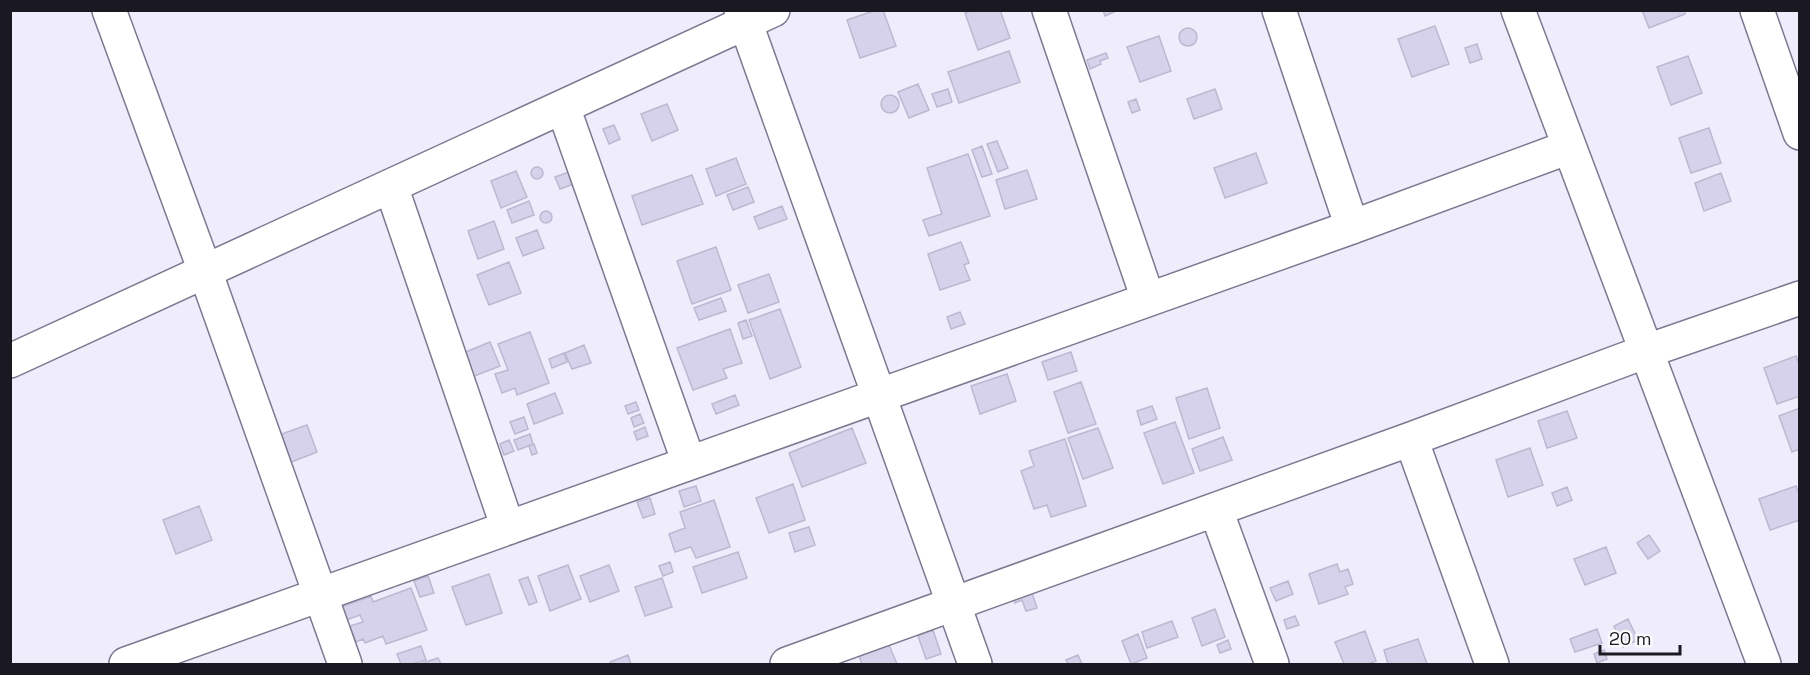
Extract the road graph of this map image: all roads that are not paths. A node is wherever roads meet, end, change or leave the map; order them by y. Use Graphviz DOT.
graph roads {
  1 [pos="109,10"];
  2 [pos="1049,10"];
  3 [pos="1279,10"];
  4 [pos="1518,10"];
  5 [pos="1757,10"];
  6 [pos="753,15"];
  7 [pos="562,107"];
  8 [pos="1800,133"];
  9 [pos="1569,147"];
  10 [pos="391,186"];
  11 [pos="1352,227"];
  12 [pos="206,271"];
  13 [pos="1800,298"];
  14 [pos="1148,299"];
  15 [pos="1647,351"];
  16 [pos="10,361"];
  17 [pos="878,396"];
  18 [pos="1411,439"];
  19 [pos="688,464"];
  20 [pos="1216,510"];
  21 [pos="508,528"];
  22 [pos="320,595"];
  23 [pos="953,604"];
  24 [pos="126,664"];
  25 [pos="345,664"];
  26 [pos="787,664"];
  27 [pos="975,664"];
  28 [pos="1272,664"];
  29 [pos="1492,664"];
  30 [pos="1764,664"];
  1 -- 12 [label="street"];
  2 -- 14 [label="street"];
  3 -- 11 [label="street"];
  4 -- 9 [label="street"];
  5 -- 8 [label="street"];
  6 -- 7 [label="street"];
  6 -- 17 [label="street"];
  7 -- 10 [label="street"];
  7 -- 19 [label="street"];
  9 -- 11 [label="street"];
  9 -- 15 [label="street"];
  10 -- 12 [label="street"];
  10 -- 21 [label="street"];
  11 -- 14 [label="street"];
  12 -- 16 [label="street"];
  12 -- 22 [label="street"];
  13 -- 15 [label="street"];
  14 -- 17 [label="street"];
  15 -- 18 [label="street"];
  15 -- 30 [label="street"];
  17 -- 19 [label="street"];
  17 -- 23 [label="street"];
  18 -- 20 [label="street"];
  18 -- 29 [label="street"];
  19 -- 21 [label="street"];
  20 -- 23 [label="street"];
  20 -- 28 [label="street"];
  21 -- 22 [label="street"];
  22 -- 24 [label="street"];
  22 -- 25 [label="street"];
  23 -- 26 [label="street"];
  23 -- 27 [label="street"];
}
